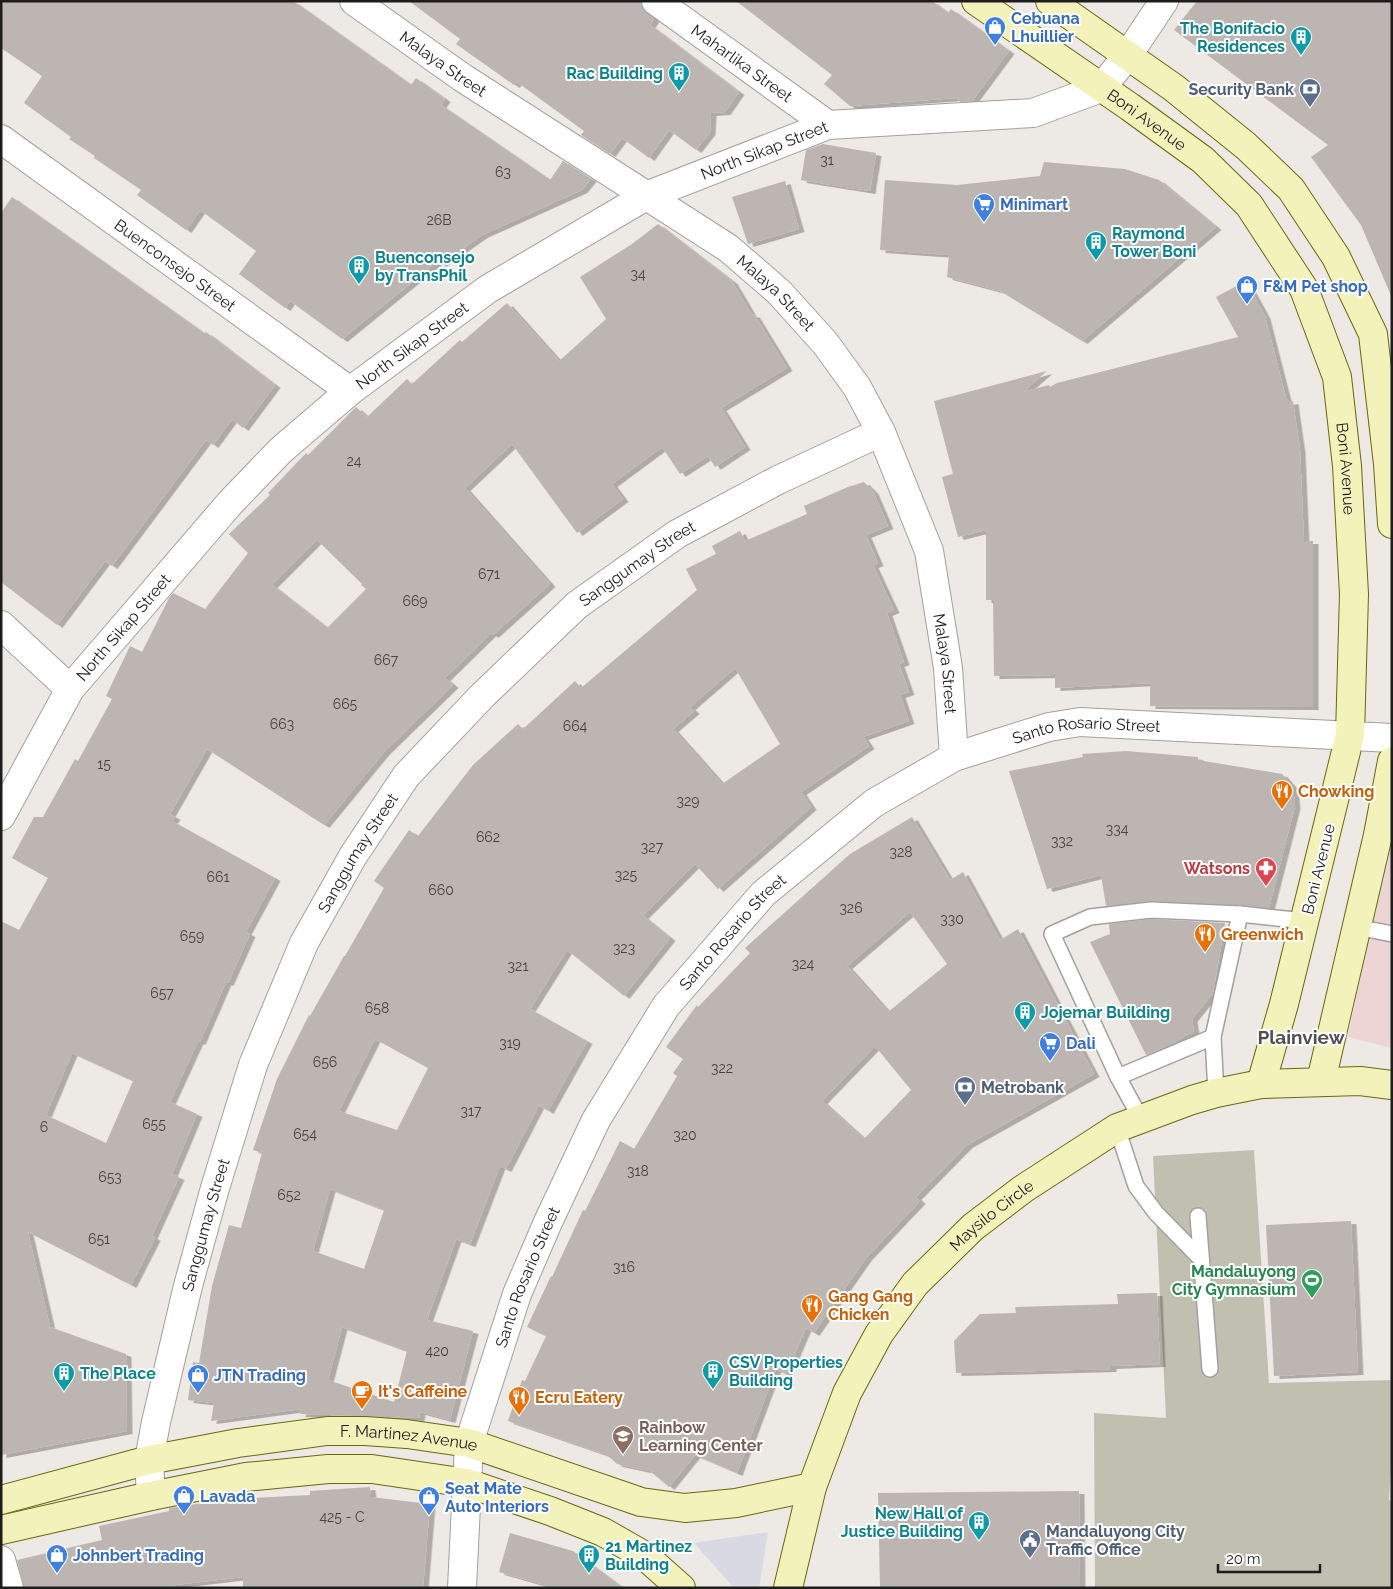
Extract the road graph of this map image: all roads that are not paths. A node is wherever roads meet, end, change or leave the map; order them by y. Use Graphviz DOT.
graph roads {
  1 [pos="354,1"];
  2 [pos="656,1"];
  3 [pos="976,1"];
  4 [pos="1050,1"];
  5 [pos="1164,1"];
  6 [pos="1128,55"];
  7 [pos="1101,88"];
  8 [pos="828,125"];
  9 [pos="1,139"];
  10 [pos="646,196"];
  11 [pos="350,391"];
  12 [pos="881,432"];
  13 [pos="1392,524"];
  14 [pos="1,625"];
  15 [pos="70,689"];
  16 [pos="1350,735"];
  17 [pos="1392,738"];
  18 [pos="954,757"];
  19 [pos="1392,761"];
  20 [pos="1,816"];
  21 [pos="1240,914"];
  22 [pos="1304,921"];
  23 [pos="1357,927"];
  24 [pos="1392,934"];
  25 [pos="1213,1037"];
  26 [pos="1118,1077"];
  27 [pos="1321,1081"];
  28 [pos="1261,1084"];
  29 [pos="1392,1085"];
  30 [pos="1216,1093"];
  31 [pos="1129,1123"];
  32 [pos="1198,1216"];
  33 [pos="1201,1259"];
  34 [pos="1210,1369"];
  35 [pos="469,1443"];
  36 [pos="149,1460"];
  37 [pos="467,1483"];
  38 [pos="812,1487"];
  39 [pos="151,1496"];
  40 [pos="1,1500"];
  41 [pos="1,1530"];
  42 [pos="1,1560"];
  43 [pos="9,1588"];
  44 [pos="462,1588"];
  45 [pos="681,1588"];
  46 [pos="788,1588"];
  1 -- 10 [label="street, Malaya Street"];
  2 -- 8 [label="street, Maharlika Street"];
  3 -- 7 [label="main road, Boni Avenue"];
  4 -- 6 [label="main road"];
  5 -- 6 [label="street"];
  6 -- 7 [label="street"];
  6 -- 13 [label="main road"];
  7 -- 8 [label="street, North Sikap Street"];
  7 -- 16 [label="main road, Boni Avenue"];
  8 -- 10 [label="street, North Sikap Street"];
  9 -- 11 [label="street, Buenconsejo Street"];
  10 -- 11 [label="street, North Sikap Street"];
  10 -- 12 [label="street, Malaya Street"];
  11 -- 15 [label="street, North Sikap Street"];
  12 -- 18 [label="street, Malaya Street"];
  12 -- 36 [label="street, Sanggumay Street"];
  14 -- 15 [label="street"];
  15 -- 20 [label="street, North Sikap Street"];
  16 -- 17 [label="street, Santo Rosario Street"];
  16 -- 18 [label="street, Santo Rosario Street"];
  16 -- 22 [label="main road, Boni Avenue"];
  18 -- 35 [label="street, Santo Rosario Street"];
  19 -- 23 [label="main road"];
  21 -- 22 [label="lane"];
  21 -- 25 [label="lane"];
  21 -- 26 [label="lane"];
  22 -- 28 [label="main road, Boni Avenue"];
  23 -- 24 [label="lane"];
  23 -- 27 [label="main road"];
  25 -- 26 [label="lane"];
  25 -- 30 [label="lane"];
  26 -- 31 [label="lane"];
  27 -- 28 [label="main road, Maysilo Circle"];
  27 -- 29 [label="main road, Maysilo Circle"];
  28 -- 30 [label="main road, Maysilo Circle"];
  30 -- 31 [label="main road, Maysilo Circle"];
  31 -- 33 [label="lane"];
  31 -- 38 [label="main road, Maysilo Circle"];
  32 -- 33 [label="lane"];
  33 -- 34 [label="lane"];
  35 -- 36 [label="main road, F. Martinez Avenue"];
  35 -- 37 [label="street, Santo Rosario Street"];
  35 -- 38 [label="main road, F. Martinez Avenue"];
  36 -- 39 [label="street, Sanggumay Street"];
  36 -- 40 [label="main road, F. Martinez Avenue"];
  37 -- 39 [label="main road, F. Martinez Avenue"];
  37 -- 44 [label="street, Santo Rosario Street"];
  37 -- 45 [label="main road, F. Martinez Avenue"];
  38 -- 46 [label="main road, Maysilo Circle"];
  39 -- 41 [label="main road, F. Martinez Avenue"];
  42 -- 43 [label="street"];
}
